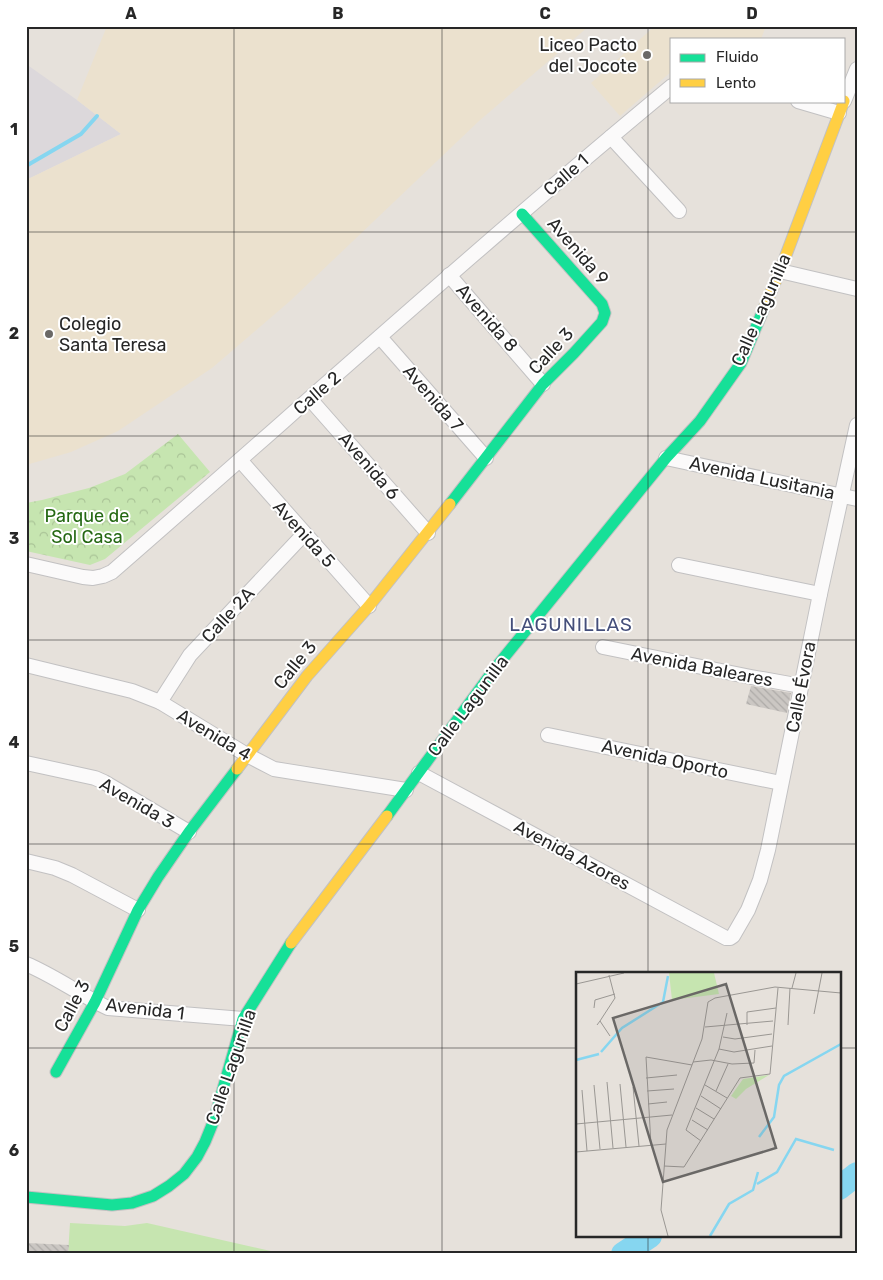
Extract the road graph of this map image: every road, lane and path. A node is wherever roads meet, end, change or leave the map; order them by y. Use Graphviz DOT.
graph roads {
  1 [pos="857,70"];
  2 [pos="670,88"];
  3 [pos="846,98"];
  4 [pos="809,102"];
  5 [pos="843,105"];
  6 [pos="611,136"];
  7 [pos="679,211"];
  8 [pos="522,214"];
  9 [pos="780,271"];
  10 [pos="449,275"];
  11 [pos="857,289"];
  12 [pos="605,313"];
  13 [pos="380,337"];
  14 [pos="544,384"];
  15 [pos="310,399"];
  16 [pos="857,425"];
  17 [pos="486,458"];
  18 [pos="666,458"];
  19 [pos="240,460"];
  20 [pos="842,495"];
  21 [pos="857,499"];
  22 [pos="428,533"];
  23 [pos="304,534"];
  24 [pos="26,564"];
  25 [pos="679,564"];
  26 [pos="820,594"];
  27 [pos="369,606"];
  28 [pos="603,647"];
  29 [pos="26,665"];
  30 [pos="801,686"];
  31 [pos="160,702"];
  32 [pos="548,735"];
  33 [pos="248,755"];
  34 [pos="26,763"];
  35 [pos="419,773"];
  36 [pos="782,783"];
  37 [pos="406,790"];
  38 [pos="189,832"];
  39 [pos="26,861"];
  40 [pos="138,910"];
  41 [pos="726,938"];
  42 [pos="26,964"];
  43 [pos="95,1002"];
  44 [pos="243,1019"];
  45 [pos="56,1072"];
  46 [pos="26,1197"];
  1 -- 3 [label="street, Calle Lagunilla"];
  2 -- 6 [label="street, Calle 1"];
  4 -- 5 [label="street"];
  5 -- 9 [label="street, Calle Lagunilla"];
  6 -- 7 [label="street"];
  6 -- 8 [label="street, Calle 1"];
  8 -- 10 [label="street, Calle 2"];
  8 -- 12 [label="street, Avenida 9"];
  9 -- 11 [label="street"];
  9 -- 18 [label="street, Calle Lagunilla"];
  10 -- 13 [label="street, Calle 2"];
  10 -- 14 [label="street, Avenida 8"];
  12 -- 14 [label="street, Calle 3"];
  13 -- 15 [label="street, Calle 2"];
  13 -- 17 [label="street, Avenida 7"];
  14 -- 17 [label="street, Calle 3"];
  15 -- 19 [label="street, Calle 2"];
  15 -- 22 [label="street, Avenida 6"];
  16 -- 20 [label="street, Calle Évora"];
  17 -- 22 [label="street, Calle 3"];
  18 -- 20 [label="street, Avenida Lusitania"];
  18 -- 35 [label="street, Calle Lagunilla"];
  19 -- 23 [label="street, Avenida 5"];
  19 -- 24 [label="street, Calle 2"];
  20 -- 21 [label="street, Avenida Lusitania"];
  20 -- 26 [label="street, Calle Évora"];
  22 -- 27 [label="street, Calle 3"];
  23 -- 27 [label="street, Avenida 5"];
  23 -- 31 [label="street, Calle 2A"];
  25 -- 26 [label="street"];
  26 -- 30 [label="street, Calle Évora"];
  27 -- 33 [label="street, Calle 3"];
  28 -- 30 [label="street, Avenida Baleares"];
  29 -- 31 [label="street, Avenida 4"];
  30 -- 36 [label="street, Calle Évora"];
  31 -- 33 [label="street, Avenida 4"];
  32 -- 36 [label="street, Avenida Oporto"];
  33 -- 37 [label="street, Avenida 4"];
  33 -- 38 [label="street, Calle 3"];
  34 -- 38 [label="street, Avenida 3"];
  35 -- 37 [label="street, Calle Lagunilla"];
  35 -- 41 [label="street, Avenida Azores"];
  36 -- 41 [label="street, Calle Évora"];
  37 -- 44 [label="street, Calle Lagunilla"];
  38 -- 40 [label="street, Calle 3"];
  39 -- 40 [label="street"];
  40 -- 43 [label="street, Calle 3"];
  42 -- 43 [label="street, Avenida 1"];
  43 -- 44 [label="street, Avenida 1"];
  43 -- 45 [label="street, Calle 3"];
  44 -- 46 [label="street, Calle Lagunilla"];
}
